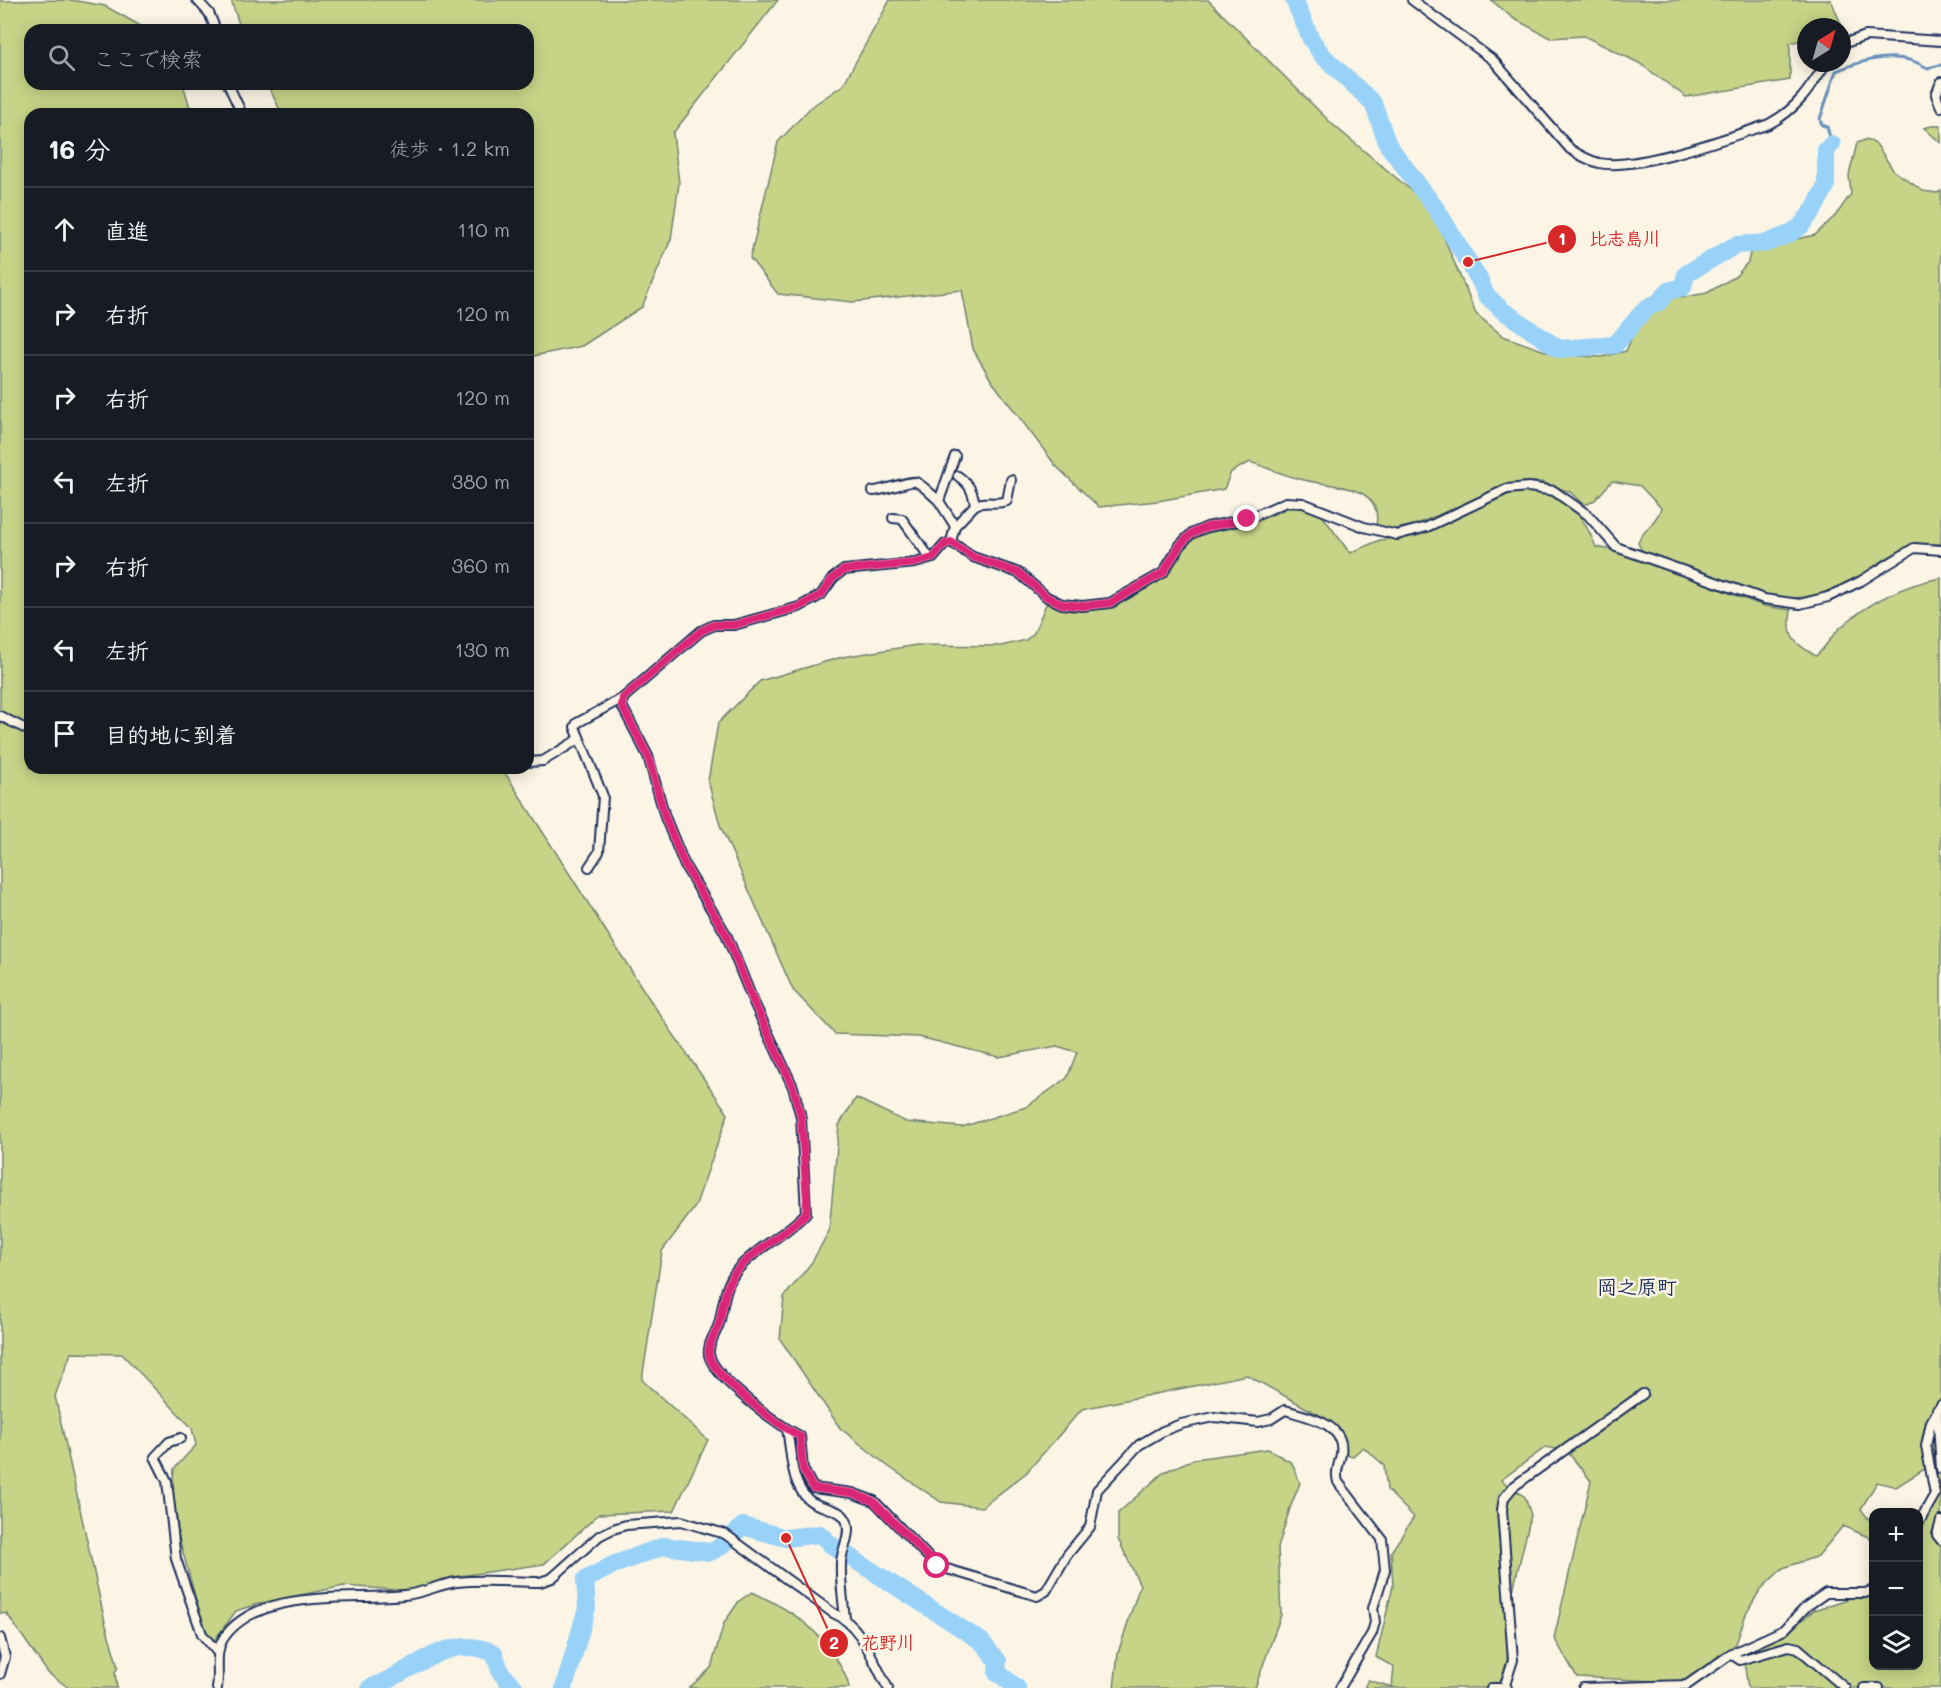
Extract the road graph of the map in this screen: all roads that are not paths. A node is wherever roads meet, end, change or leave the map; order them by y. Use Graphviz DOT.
graph roads {
  1 [pos="197,0"];
  2 [pos="1412,0"];
  3 [pos="214,24"];
  4 [pos="1941,41"];
  5 [pos="1851,42"];
  6 [pos="1820,72"];
  7 [pos="1941,82"];
  8 [pos="231,90"];
  9 [pos="1941,107"];
  10 [pos="239,108"];
  11 [pos="955,456"];
  12 [pos="958,476"];
  13 [pos="1011,480"];
  14 [pos="873,491"];
  15 [pos="939,501"];
  16 [pos="975,505"];
  17 [pos="893,518"];
  18 [pos="955,526"];
  19 [pos="951,542"];
  20 [pos="1941,550"];
  21 [pos="930,558"];
  22 [pos="623,698"];
  23 [pos="0,716"];
  24 [pos="24,728"];
  25 [pos="579,739"];
  26 [pos="534,762"];
  27 [pos="589,867"];
  28 [pos="1643,1394"];
  29 [pos="1939,1408"];
  30 [pos="787,1430"];
  31 [pos="181,1438"];
  32 [pos="1941,1470"];
  33 [pos="1923,1515"];
  34 [pos="1941,1521"];
  35 [pos="1941,1540"];
  36 [pos="1869,1592"];
  37 [pos="845,1618"];
  38 [pos="0,1638"];
  39 [pos="217,1652"];
  40 [pos="1731,1654"];
  41 [pos="0,1674"];
  42 [pos="217,1688"];
  43 [pos="888,1688"];
  44 [pos="1340,1688"];
  45 [pos="1491,1688"];
  46 [pos="1505,1688"];
  47 [pos="1583,1688"];
  48 [pos="1845,1688"];
  49 [pos="1864,1688"];
  50 [pos="1879,1688"];
  1 -- 3 [label="street"];
  2 -- 6 [label="street"];
  4 -- 5 [label="street"];
  7 -- 9 [label="street"];
  8 -- 10 [label="street"];
  11 -- 15 [label="street"];
  12 -- 16 [label="street"];
  13 -- 16 [label="street"];
  14 -- 15 [label="street"];
  15 -- 18 [label="street"];
  16 -- 18 [label="street"];
  17 -- 21 [label="street"];
  18 -- 19 [label="street"];
  19 -- 20 [label="street"];
  19 -- 21 [label="street"];
  21 -- 22 [label="street"];
  22 -- 25 [label="street"];
  22 -- 30 [label="street"];
  23 -- 24 [label="street"];
  25 -- 26 [label="street"];
  25 -- 27 [label="street"];
  28 -- 46 [label="street"];
  29 -- 32 [label="street"];
  29 -- 33 [label="street"];
  30 -- 37 [label="street"];
  30 -- 44 [label="street"];
  31 -- 39 [label="street"];
  34 -- 35 [label="street"];
  36 -- 40 [label="street"];
  37 -- 39 [label="street"];
  37 -- 43 [label="street"];
  38 -- 41 [label="street"];
  39 -- 42 [label="street"];
  40 -- 47 [label="street"];
  40 -- 48 [label="street"];
  45 -- 46 [label="street"];
  49 -- 50 [label="street"];
}
